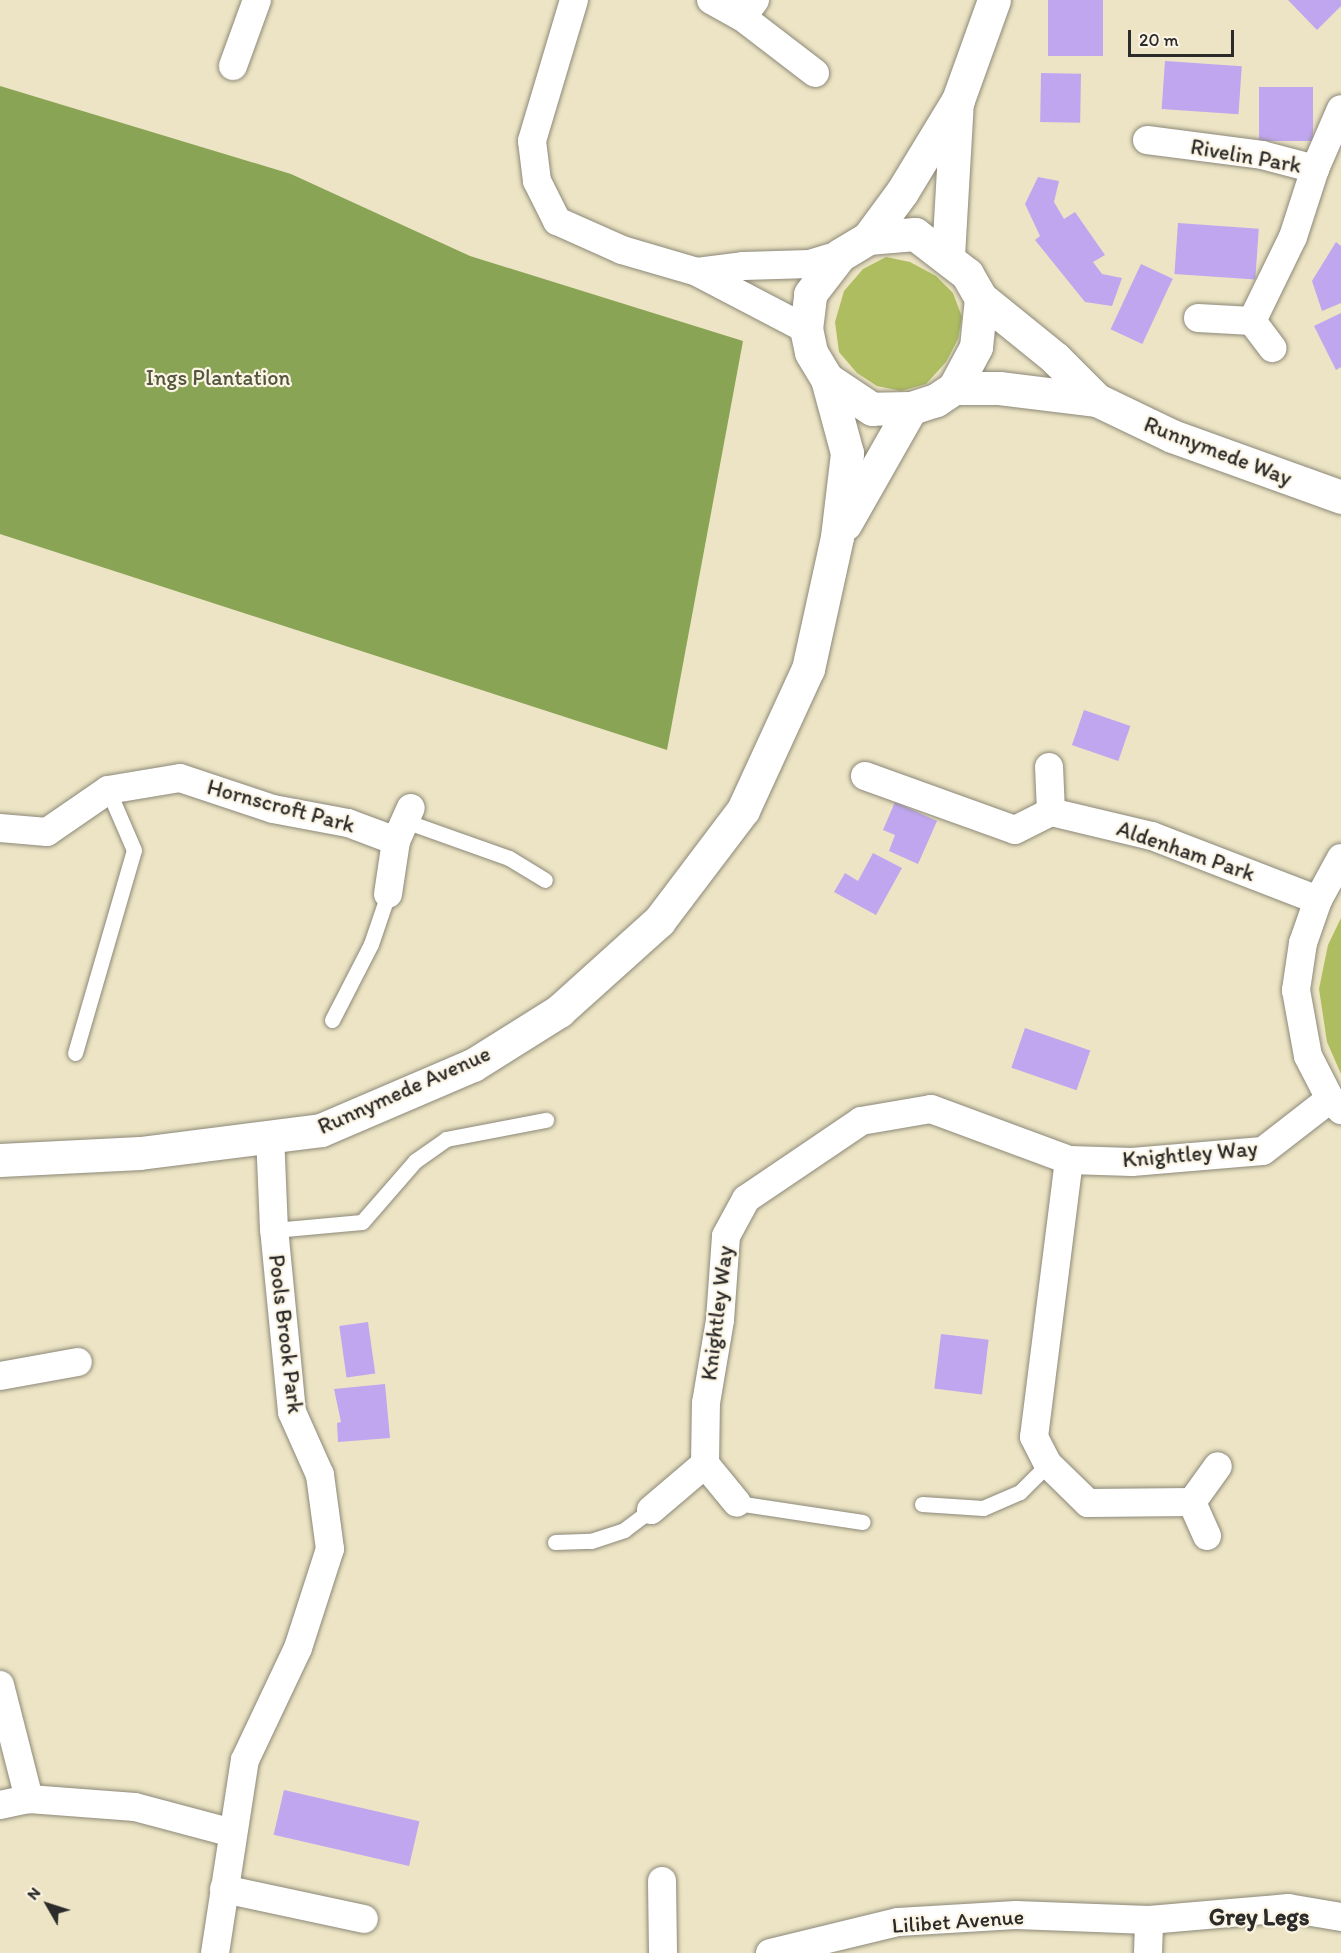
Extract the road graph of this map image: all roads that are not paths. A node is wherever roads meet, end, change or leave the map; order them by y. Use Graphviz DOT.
graph roads {
  1 [pos="257,0"];
  2 [pos="574,0"];
  3 [pos="711,0"];
  4 [pos="994,0"];
  5 [pos="748,8"];
  6 [pos="233,66"];
  7 [pos="816,73"];
  8 [pos="957,100"];
  9 [pos="1341,109"];
  10 [pos="1147,140"];
  11 [pos="1315,169"];
  12 [pos="868,238"];
  13 [pos="840,255"];
  14 [pos="948,256"];
  15 [pos="697,272"];
  16 [pos="981,298"];
  17 [pos="1198,318"];
  18 [pos="1252,321"];
  19 [pos="806,329"];
  20 [pos="1272,348"];
  21 [pos="827,379"];
  22 [pos="954,388"];
  23 [pos="1097,400"];
  24 [pos="911,408"];
  25 [pos="1341,497"];
  26 [pos="837,537"];
  27 [pos="1049,767"];
  28 [pos="865,776"];
  29 [pos="108,790"];
  30 [pos="1051,812"];
  31 [pos="404,823"];
  32 [pos="0,828"];
  33 [pos="1341,858"];
  34 [pos="545,880"];
  35 [pos="388,894"];
  36 [pos="1318,900"];
  37 [pos="332,1020"];
  38 [pos="75,1053"];
  39 [pos="1336,1104"];
  40 [pos="546,1120"];
  41 [pos="270,1136"];
  42 [pos="0,1160"];
  43 [pos="1069,1160"];
  44 [pos="274,1230"];
  45 [pos="78,1362"];
  46 [pos="0,1376"];
  47 [pos="705,1464"];
  48 [pos="1048,1464"];
  49 [pos="1218,1466"];
  50 [pos="1192,1502"];
  51 [pos="737,1503"];
  52 [pos="922,1504"];
  53 [pos="651,1509"];
  54 [pos="862,1522"];
  55 [pos="1207,1536"];
  56 [pos="555,1542"];
  57 [pos="0,1685"];
  58 [pos="29,1799"];
  59 [pos="0,1805"];
  60 [pos="233,1833"];
  61 [pos="662,1881"];
  62 [pos="224,1889"];
  63 [pos="1341,1917"];
  64 [pos="364,1919"];
  65 [pos="1149,1920"];
  66 [pos="215,1953"];
  67 [pos="663,1953"];
  68 [pos="770,1953"];
  69 [pos="1148,1953"];
  1 -- 6 [label="street"];
  2 -- 15 [label="street"];
  3 -- 5 [label="street"];
  4 -- 8 [label="street"];
  5 -- 7 [label="street"];
  8 -- 12 [label="street"];
  8 -- 14 [label="street"];
  9 -- 11 [label="street, Rivelin Park"];
  10 -- 11 [label="street, Rivelin Park"];
  11 -- 18 [label="street"];
  12 -- 13 [label="street"];
  12 -- 14 [label="street"];
  13 -- 15 [label="street"];
  13 -- 19 [label="street"];
  14 -- 16 [label="street"];
  15 -- 19 [label="street"];
  16 -- 22 [label="street"];
  16 -- 23 [label="street, Runnymede Way"];
  17 -- 18 [label="street"];
  18 -- 20 [label="street"];
  19 -- 21 [label="street"];
  21 -- 24 [label="street"];
  21 -- 26 [label="street, Runnymede Avenue"];
  22 -- 23 [label="street, Runnymede Way"];
  22 -- 24 [label="street"];
  23 -- 25 [label="street, Runnymede Way"];
  24 -- 26 [label="street, Runnymede Avenue"];
  26 -- 41 [label="street, Runnymede Avenue"];
  27 -- 30 [label="street"];
  28 -- 30 [label="street"];
  29 -- 31 [label="street, Hornscroft Park"];
  29 -- 32 [label="street, Hornscroft Park"];
  29 -- 38 [label="lane"];
  30 -- 36 [label="street, Aldenham Park"];
  31 -- 34 [label="lane"];
  31 -- 35 [label="street"];
  33 -- 36 [label="street"];
  35 -- 37 [label="lane"];
  36 -- 39 [label="street"];
  39 -- 43 [label="street, Knightley Way"];
  40 -- 44 [label="lane"];
  41 -- 42 [label="street, Runnymede Avenue"];
  41 -- 44 [label="street, Pools Brook Park"];
  43 -- 47 [label="street, Knightley Way"];
  43 -- 48 [label="street"];
  44 -- 60 [label="street, Pools Brook Park"];
  45 -- 46 [label="street"];
  47 -- 51 [label="street"];
  47 -- 53 [label="street"];
  48 -- 50 [label="street"];
  48 -- 52 [label="lane"];
  49 -- 50 [label="street"];
  50 -- 55 [label="street"];
  51 -- 54 [label="lane"];
  53 -- 56 [label="lane"];
  57 -- 58 [label="street"];
  58 -- 59 [label="street"];
  58 -- 60 [label="street"];
  60 -- 62 [label="street, Pools Brook Park"];
  61 -- 67 [label="street"];
  62 -- 64 [label="street"];
  62 -- 66 [label="street, Pools Brook Park"];
  63 -- 65 [label="street, Lilibet Avenue"];
  65 -- 68 [label="street, Lilibet Avenue"];
  65 -- 69 [label="street"];
}
